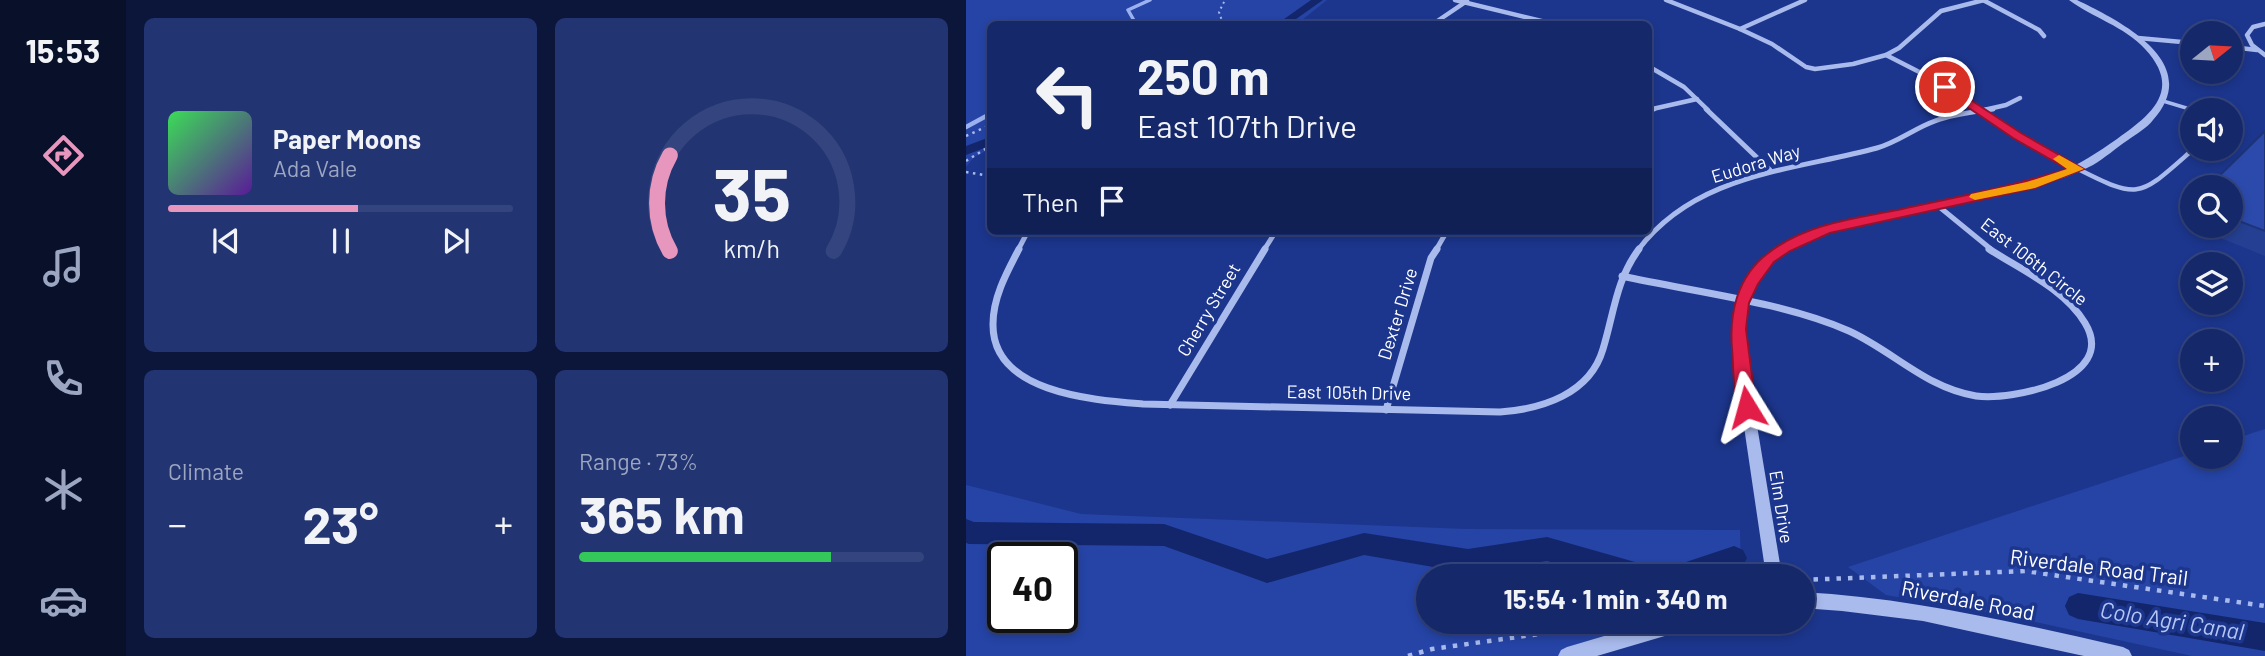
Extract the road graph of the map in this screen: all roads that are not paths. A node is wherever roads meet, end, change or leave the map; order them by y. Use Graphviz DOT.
graph roads {
  1 [pos="1455,0"];
  2 [pos="1666,0"];
  3 [pos="1805,0"];
  4 [pos="1984,0"];
  5 [pos="2072,0"];
  6 [pos="1468,1"];
  7 [pos="1438,21"];
  8 [pos="1543,21"];
  9 [pos="2265,24"];
  10 [pos="1740,29"];
  11 [pos="2044,36"];
  12 [pos="2138,38"];
  13 [pos="2180,42"];
  14 [pos="2244,48"];
  15 [pos="2257,50"];
  16 [pos="1886,55"];
  17 [pos="2265,55"];
  18 [pos="1652,67"];
  19 [pos="2020,98"];
  20 [pos="1697,100"];
  21 [pos="2163,101"];
  22 [pos="2180,106"];
  23 [pos="1652,109"];
  24 [pos="1978,110"];
  25 [pos="2180,161"];
  26 [pos="2078,169"];
  27 [pos="1770,170"];
  28 [pos="1937,205"];
  29 [pos="1652,234"];
  30 [pos="1026,235"];
  31 [pos="1274,235"];
  32 [pos="1445,235"];
  33 [pos="1651,235"];
  34 [pos="1622,276"];
  35 [pos="1742,303"];
  36 [pos="1170,405"];
  37 [pos="1385,410"];
  38 [pos="1527,410"];
  39 [pos="1772,564"];
  40 [pos="1815,600"];
  41 [pos="1641,634"];
  42 [pos="1567,656"];
  43 [pos="2123,656"];
  1 -- 6 [label="street"];
  2 -- 10 [label="street"];
  3 -- 10 [label="street"];
  4 -- 11 [label="street"];
  4 -- 16 [label="street"];
  5 -- 12 [label="street"];
  6 -- 7 [label="street"];
  6 -- 8 [label="street"];
  9 -- 15 [label="street"];
  10 -- 16 [label="street"];
  12 -- 13 [label="street"];
  12 -- 21 [label="street"];
  14 -- 15 [label="street"];
  15 -- 17 [label="street"];
  16 -- 24 [label="street"];
  18 -- 20 [label="street"];
  19 -- 24 [label="street, Eudora Way"];
  20 -- 23 [label="street"];
  20 -- 27 [label="street"];
  21 -- 22 [label="lane"];
  21 -- 26 [label="street, Elm Drive"];
  24 -- 26 [label="street"];
  24 -- 27 [label="street, Eudora Way"];
  25 -- 26 [label="lane"];
  26 -- 28 [label="street, Elm Drive"];
  27 -- 29 [label="street, Eudora Way"];
  28 -- 35 [label="street, Elm Drive"];
  28 -- 35 [label="street, East 106th Circle"];
  30 -- 36 [label="street, East 105th Drive"];
  31 -- 36 [label="street, Cherry Street"];
  32 -- 37 [label="street, Dexter Drive"];
  33 -- 34 [label="street, Eudora Way"];
  34 -- 35 [label="street, East 106th Circle"];
  34 -- 38 [label="street, Eudora Way"];
  35 -- 39 [label="street, Elm Drive"];
  36 -- 37 [label="street, East 105th Drive"];
  37 -- 38 [label="street, East 105th Drive"];
  40 -- 43 [label="street, Riverdale Road"];
  41 -- 42 [label="street"];
}
